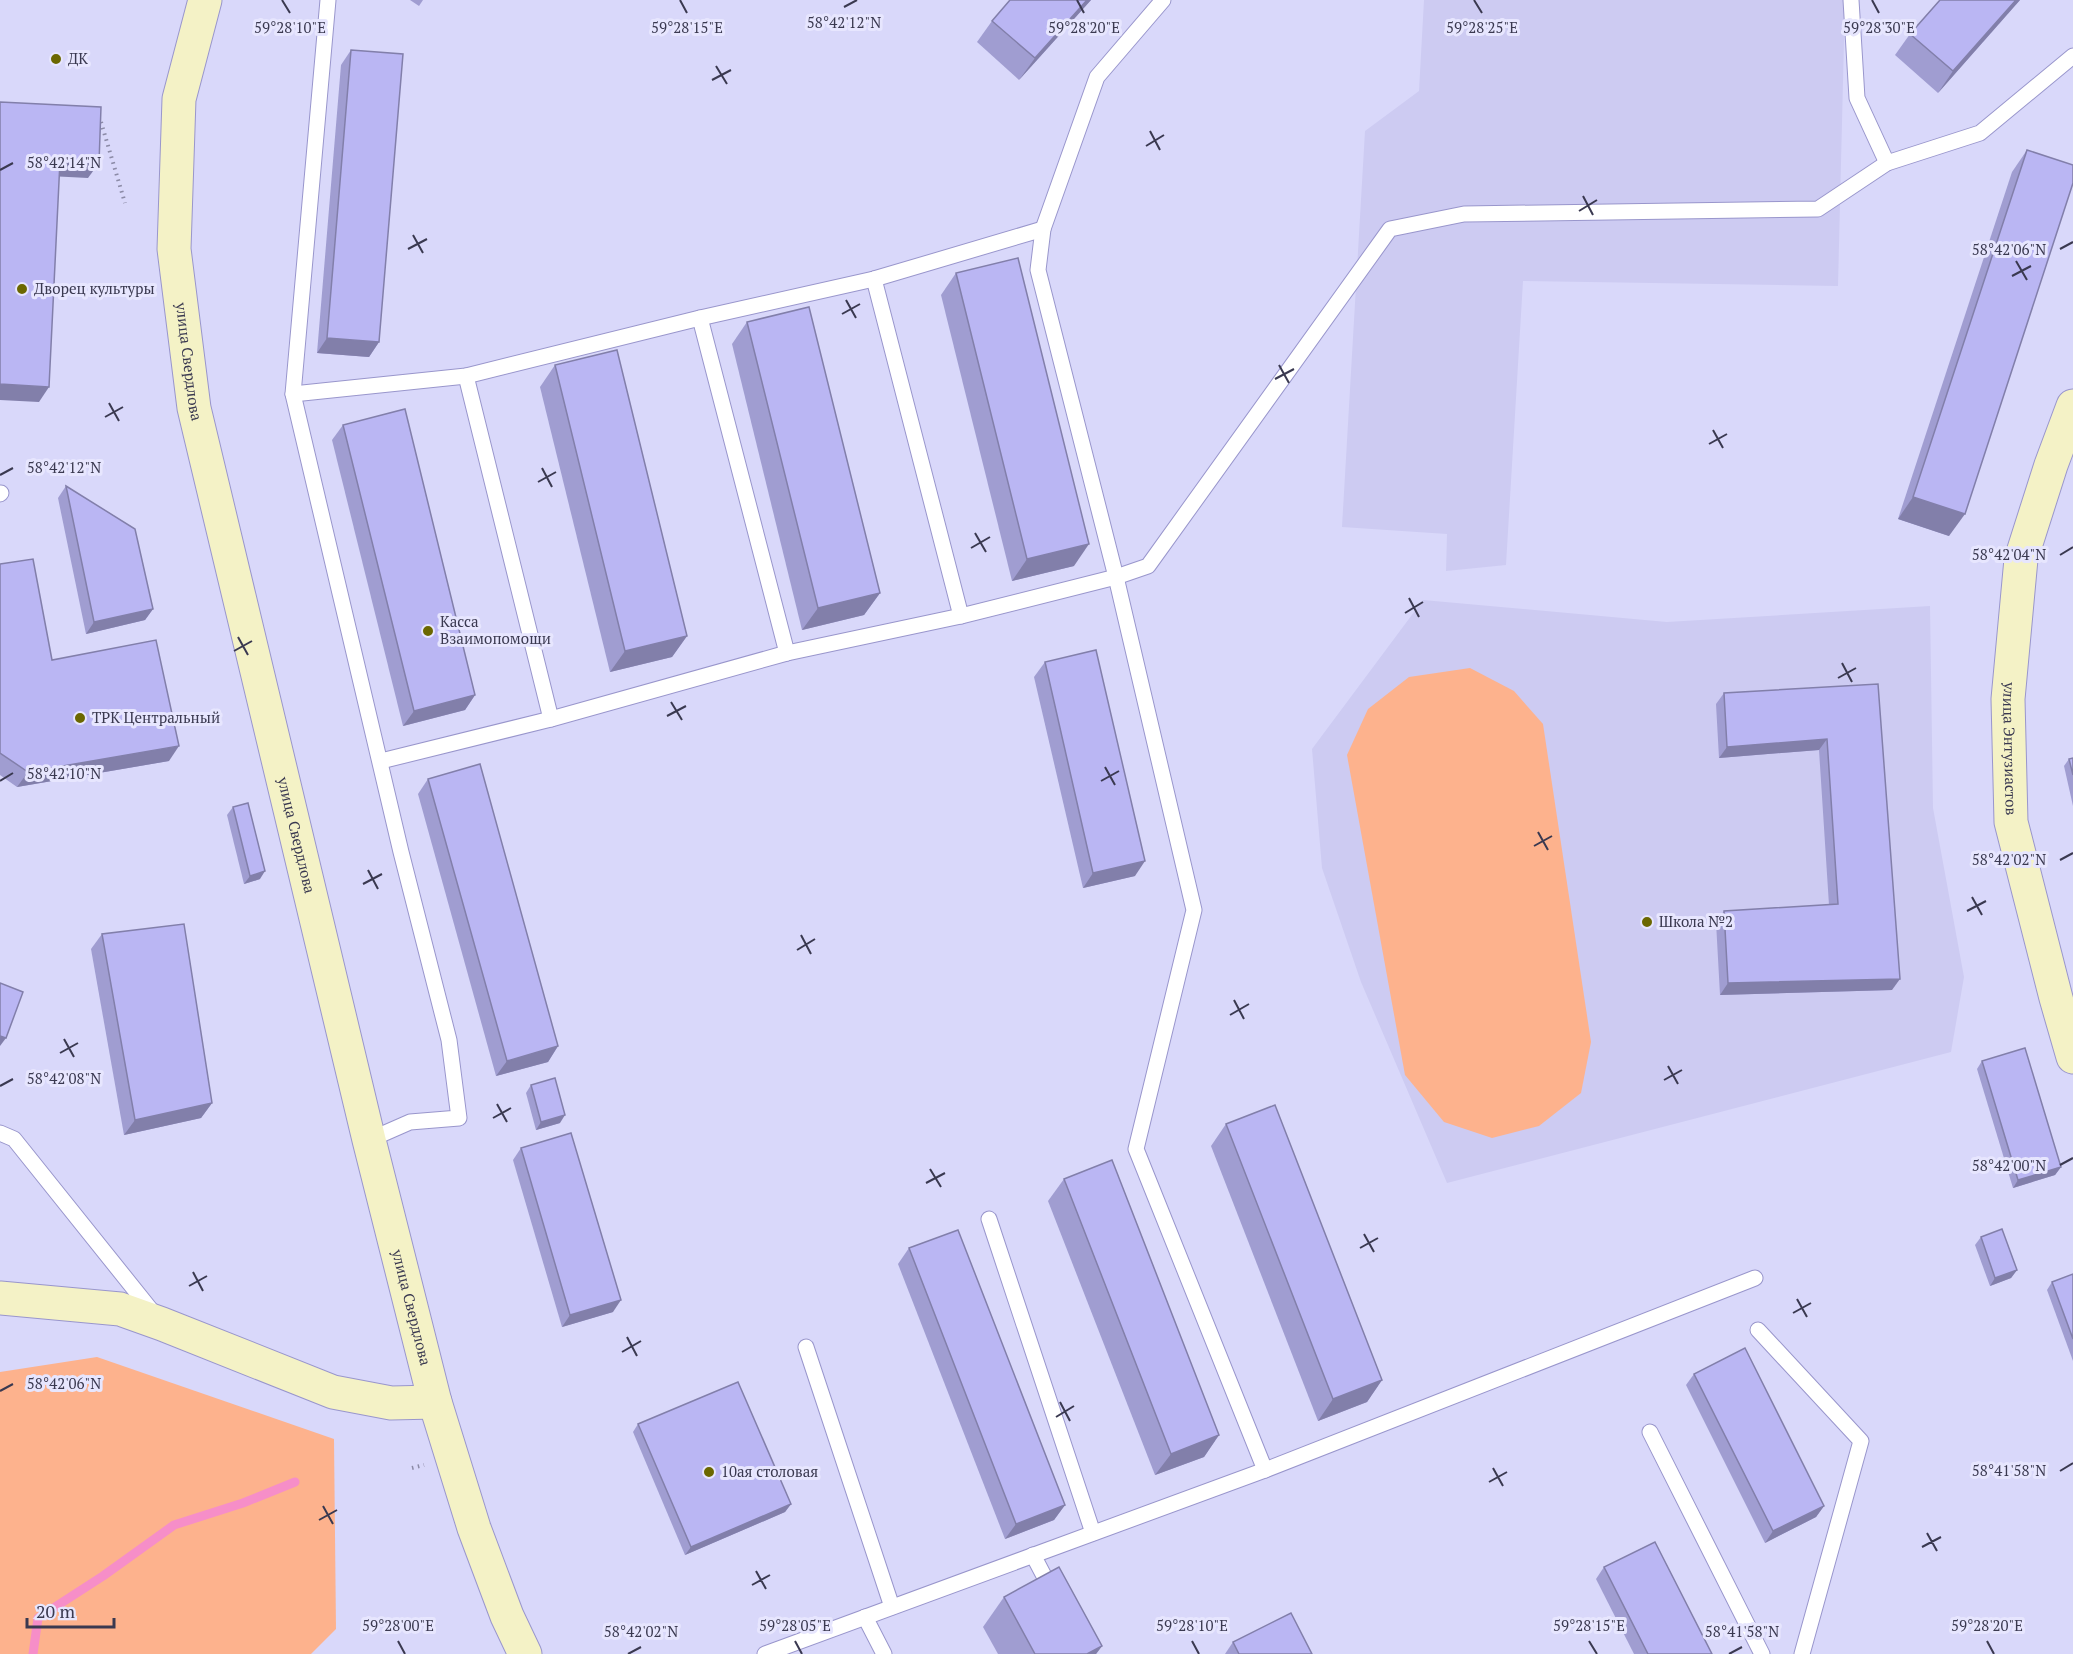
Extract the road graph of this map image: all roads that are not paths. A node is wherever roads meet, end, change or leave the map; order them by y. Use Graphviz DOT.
graph roads {
  1 [pos="205,0"];
  2 [pos="328,0"];
  3 [pos="1163,0"];
  4 [pos="1853,2"];
  5 [pos="2073,56"];
  6 [pos="1887,163"];
  7 [pos="1042,230"];
  8 [pos="874,279"];
  9 [pos="700,318"];
  10 [pos="466,376"];
  11 [pos="293,394"];
  12 [pos="2073,406"];
  13 [pos="1116,577"];
  14 [pos="962,616"];
  15 [pos="787,653"];
  16 [pos="551,719"];
  17 [pos="381,761"];
  18 [pos="2073,1057"];
  19 [pos="0,1133"];
  20 [pos="369,1140"];
  21 [pos="989,1219"];
  22 [pos="1755,1278"];
  23 [pos="0,1298"];
  24 [pos="162,1324"];
  25 [pos="1758,1330"];
  26 [pos="806,1347"];
  27 [pos="435,1402"];
  28 [pos="1650,1432"];
  29 [pos="1265,1470"];
  30 [pos="1093,1533"];
  31 [pos="1033,1555"];
  32 [pos="1059,1605"];
  33 [pos="892,1607"];
  34 [pos="865,1617"];
  35 [pos="771,1653"];
  36 [pos="525,1654"];
  37 [pos="884,1654"];
  38 [pos="1762,1654"];
  39 [pos="1802,1654"];
  1 -- 20 [label="main road, улица Свердлова"];
  2 -- 11 [label="lane"];
  3 -- 7 [label="lane"];
  4 -- 6 [label="lane"];
  5 -- 6 [label="lane"];
  6 -- 13 [label="lane"];
  7 -- 8 [label="lane"];
  7 -- 13 [label="lane"];
  8 -- 9 [label="lane"];
  8 -- 14 [label="lane"];
  9 -- 10 [label="lane"];
  9 -- 15 [label="lane"];
  10 -- 11 [label="lane"];
  10 -- 16 [label="lane"];
  11 -- 17 [label="lane"];
  12 -- 18 [label="main road, улица Энтузиастов"];
  13 -- 14 [label="lane"];
  13 -- 29 [label="lane"];
  14 -- 15 [label="lane"];
  15 -- 16 [label="lane"];
  16 -- 17 [label="lane"];
  17 -- 20 [label="lane"];
  19 -- 24 [label="lane"];
  20 -- 27 [label="main road, улица Свердлова"];
  21 -- 30 [label="lane"];
  22 -- 29 [label="lane"];
  23 -- 24 [label="main road"];
  24 -- 27 [label="main road"];
  25 -- 39 [label="lane"];
  26 -- 33 [label="lane"];
  27 -- 36 [label="main road, улица Свердлова"];
  28 -- 38 [label="lane"];
  29 -- 30 [label="lane"];
  30 -- 31 [label="lane"];
  31 -- 32 [label="lane"];
  31 -- 33 [label="lane"];
  33 -- 34 [label="lane"];
  34 -- 35 [label="lane"];
  34 -- 37 [label="lane"];
}
